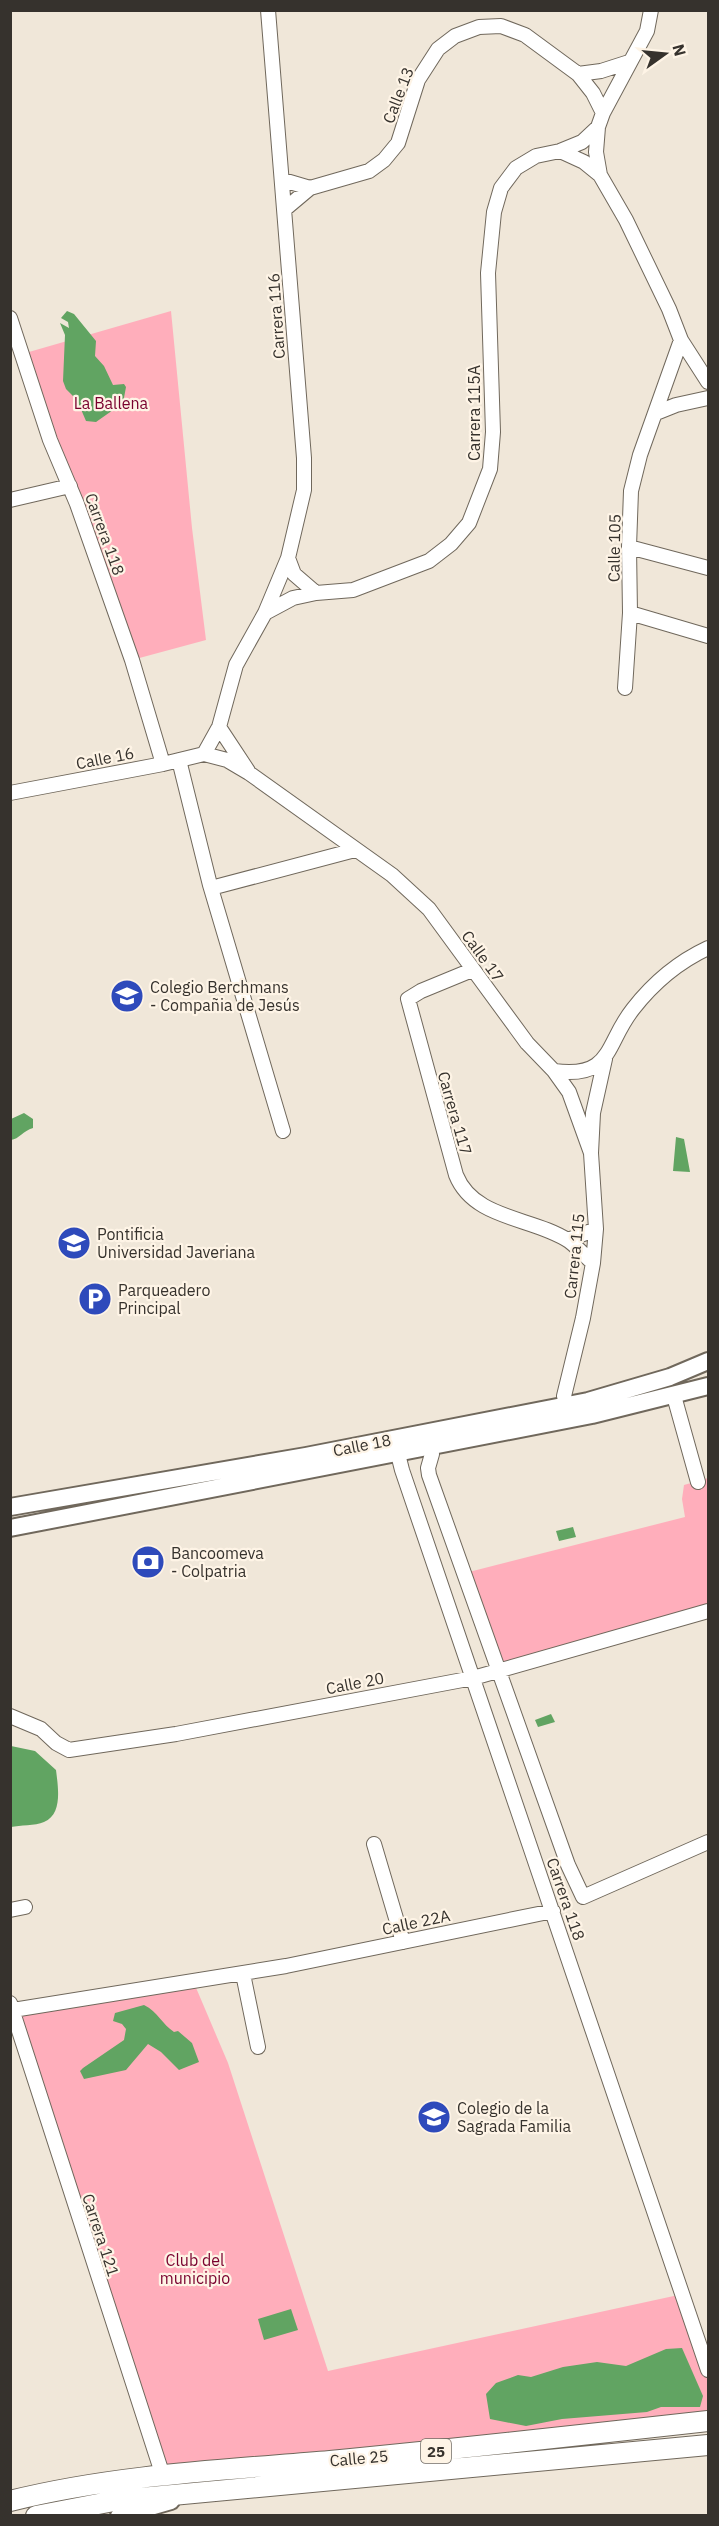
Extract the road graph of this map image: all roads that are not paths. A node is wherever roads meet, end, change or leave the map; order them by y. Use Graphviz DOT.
graph roads {
  1 [pos="268,10"];
  2 [pos="651,10"];
  3 [pos="629,62"];
  4 [pos="578,74"];
  5 [pos="603,113"];
  6 [pos="598,127"];
  7 [pos="560,151"];
  8 [pos="600,175"];
  9 [pos="283,180"];
  10 [pos="310,188"];
  11 [pos="285,209"];
  12 [pos="10,318"];
  13 [pos="681,340"];
  14 [pos="708,382"];
  15 [pos="708,398"];
  16 [pos="656,413"];
  17 [pos="70,486"];
  18 [pos="10,500"];
  19 [pos="629,547"];
  20 [pos="288,558"];
  21 [pos="708,568"];
  22 [pos="316,593"];
  23 [pos="265,613"];
  24 [pos="630,613"];
  25 [pos="708,636"];
  26 [pos="626,688"];
  27 [pos="219,727"];
  28 [pos="204,753"];
  29 [pos="178,760"];
  30 [pos="163,764"];
  31 [pos="249,773"];
  32 [pos="10,793"];
  33 [pos="355,850"];
  34 [pos="211,888"];
  35 [pos="708,948"];
  36 [pos="472,970"];
  37 [pos="605,1059"];
  38 [pos="554,1071"];
  39 [pos="283,1131"];
  40 [pos="591,1153"];
  41 [pos="596,1229"];
  42 [pos="568,1240"];
  43 [pos="593,1263"];
  44 [pos="708,1360"];
  45 [pos="708,1386"];
  46 [pos="674,1396"];
  47 [pos="568,1412"];
  48 [pos="396,1445"];
  49 [pos="432,1454"];
  50 [pos="698,1482"];
  51 [pos="10,1507"];
  52 [pos="10,1528"];
  53 [pos="708,1611"];
  54 [pos="499,1671"];
  55 [pos="473,1678"];
  56 [pos="10,1716"];
  57 [pos="708,1842"];
  58 [pos="374,1844"];
  59 [pos="25,1907"];
  60 [pos="10,1910"];
  61 [pos="553,1911"];
  62 [pos="403,1942"];
  63 [pos="243,1974"];
  64 [pos="12,2007"];
  65 [pos="258,2047"];
  66 [pos="25,2049"];
  67 [pos="10,2051"];
  68 [pos="708,2370"];
  69 [pos="708,2421"];
  70 [pos="708,2445"];
  71 [pos="162,2476"];
  72 [pos="202,2493"];
  73 [pos="10,2501"];
  74 [pos="120,2515"];
  75 [pos="36,2516"];
  1 -- 9 [label="street, Carrera 116"];
  2 -- 3 [label="street"];
  3 -- 4 [label="street"];
  3 -- 5 [label="street"];
  4 -- 5 [label="street, Calle 13"];
  4 -- 10 [label="street, Calle 13"];
  5 -- 6 [label="street"];
  6 -- 7 [label="street, Carrera 115A"];
  6 -- 8 [label="street"];
  7 -- 8 [label="street"];
  7 -- 22 [label="street, Carrera 115A"];
  8 -- 13 [label="street"];
  9 -- 10 [label="street"];
  9 -- 11 [label="street, Carrera 116"];
  10 -- 11 [label="street, Calle 13"];
  11 -- 20 [label="street, Carrera 116"];
  12 -- 17 [label="street, Carrera 118"];
  13 -- 14 [label="street"];
  13 -- 16 [label="street, Calle 105"];
  15 -- 16 [label="street"];
  16 -- 19 [label="street, Calle 105"];
  17 -- 18 [label="street"];
  17 -- 30 [label="street, Carrera 118"];
  19 -- 21 [label="street"];
  19 -- 24 [label="street, Calle 105"];
  20 -- 22 [label="street"];
  20 -- 23 [label="street, Carrera 116"];
  22 -- 23 [label="street"];
  23 -- 27 [label="street, Carrera 116"];
  24 -- 25 [label="street"];
  24 -- 26 [label="street, Calle 105"];
  27 -- 28 [label="street, Carrera 116"];
  27 -- 31 [label="street"];
  28 -- 29 [label="street, Calle 16"];
  28 -- 31 [label="street, Calle 17"];
  29 -- 30 [label="street, Calle 16"];
  29 -- 34 [label="street"];
  30 -- 32 [label="street, Calle 16"];
  31 -- 33 [label="street, Calle 17"];
  33 -- 34 [label="street"];
  33 -- 36 [label="street, Calle 17"];
  34 -- 39 [label="street"];
  35 -- 37 [label="street"];
  36 -- 38 [label="street, Calle 17"];
  36 -- 42 [label="street, Carrera 117"];
  37 -- 38 [label="street"];
  37 -- 40 [label="street, Carrera 115"];
  38 -- 40 [label="street, Calle 17"];
  40 -- 41 [label="street, Carrera 115"];
  41 -- 42 [label="street"];
  41 -- 43 [label="street, Carrera 115"];
  42 -- 43 [label="street, Carrera 117"];
  43 -- 47 [label="street, Carrera 115"];
  44 -- 47 [label="main road, Calle 18"];
  45 -- 46 [label="main road, Calle 18"];
  46 -- 47 [label="main road, Calle 18"];
  46 -- 50 [label="street"];
  47 -- 48 [label="main road, Calle 18"];
  48 -- 51 [label="main road, Calle 18"];
  48 -- 52 [label="main road, Calle 18"];
  48 -- 55 [label="street, Carrera 118"];
  49 -- 54 [label="street"];
  53 -- 54 [label="street, Calle 20"];
  54 -- 55 [label="street, Calle 20"];
  54 -- 57 [label="street"];
  55 -- 56 [label="street, Calle 20"];
  55 -- 61 [label="street, Carrera 118"];
  58 -- 62 [label="street"];
  59 -- 60 [label="street"];
  61 -- 62 [label="street, Calle 22A"];
  61 -- 68 [label="street, Carrera 118"];
  62 -- 63 [label="street, Calle 22A"];
  63 -- 64 [label="street, Calle 22A"];
  63 -- 65 [label="street"];
  64 -- 66 [label="street, Carrera 121"];
  66 -- 67 [label="street"];
  66 -- 71 [label="street, Carrera 121"];
  69 -- 71 [label="highway, Calle 25 / 25"];
  70 -- 72 [label="highway, Calle 25 / 25"];
  71 -- 73 [label="highway, Calle 25 / 25"];
  72 -- 74 [label="main road, Calle 25 / 25"];
  72 -- 75 [label="highway, Calle 25 / 25"];
}
